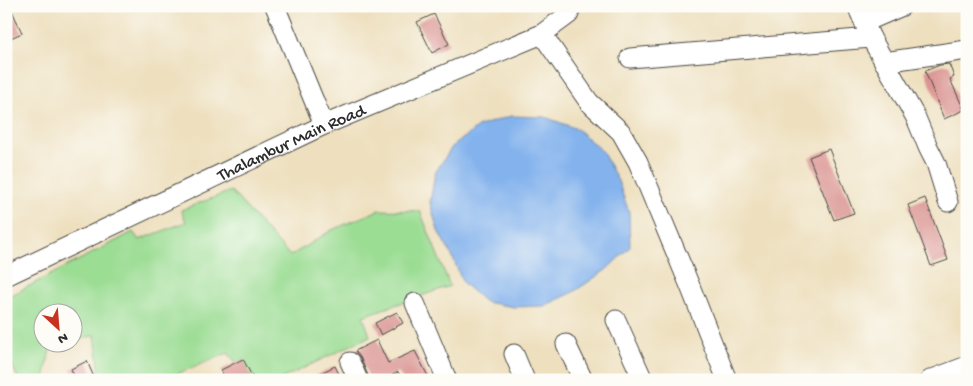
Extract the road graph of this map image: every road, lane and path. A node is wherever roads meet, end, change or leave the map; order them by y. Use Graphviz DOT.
graph roads {
  1 [pos="275,6"];
  2 [pos="571,6"];
  3 [pos="902,6"];
  4 [pos="864,22"];
  5 [pos="542,34"];
  6 [pos="967,50"];
  7 [pos="630,58"];
  8 [pos="884,62"];
  9 [pos="324,125"];
  10 [pos="948,202"];
  11 [pos="6,276"];
  12 [pos="415,303"];
  13 [pos="616,320"];
  14 [pos="566,344"];
  15 [pos="514,354"];
  16 [pos="350,362"];
  17 [pos="967,366"];
  18 [pos="932,379"];
  19 [pos="358,380"];
  20 [pos="447,380"];
  21 [pos="525,380"];
  22 [pos="583,380"];
  23 [pos="643,380"];
  24 [pos="727,380"];
  1 -- 9 [label="street"];
  2 -- 5 [label="street, Thalambur Main Road"];
  3 -- 4 [label="street"];
  4 -- 7 [label="street"];
  4 -- 8 [label="street"];
  5 -- 9 [label="street, Thalambur Main Road"];
  5 -- 24 [label="street"];
  6 -- 8 [label="street"];
  8 -- 10 [label="street"];
  9 -- 11 [label="street, Thalambur Main Road"];
  12 -- 20 [label="street"];
  13 -- 23 [label="street"];
  14 -- 22 [label="street"];
  15 -- 21 [label="street"];
  16 -- 19 [label="street"];
  17 -- 18 [label="street"];
}
